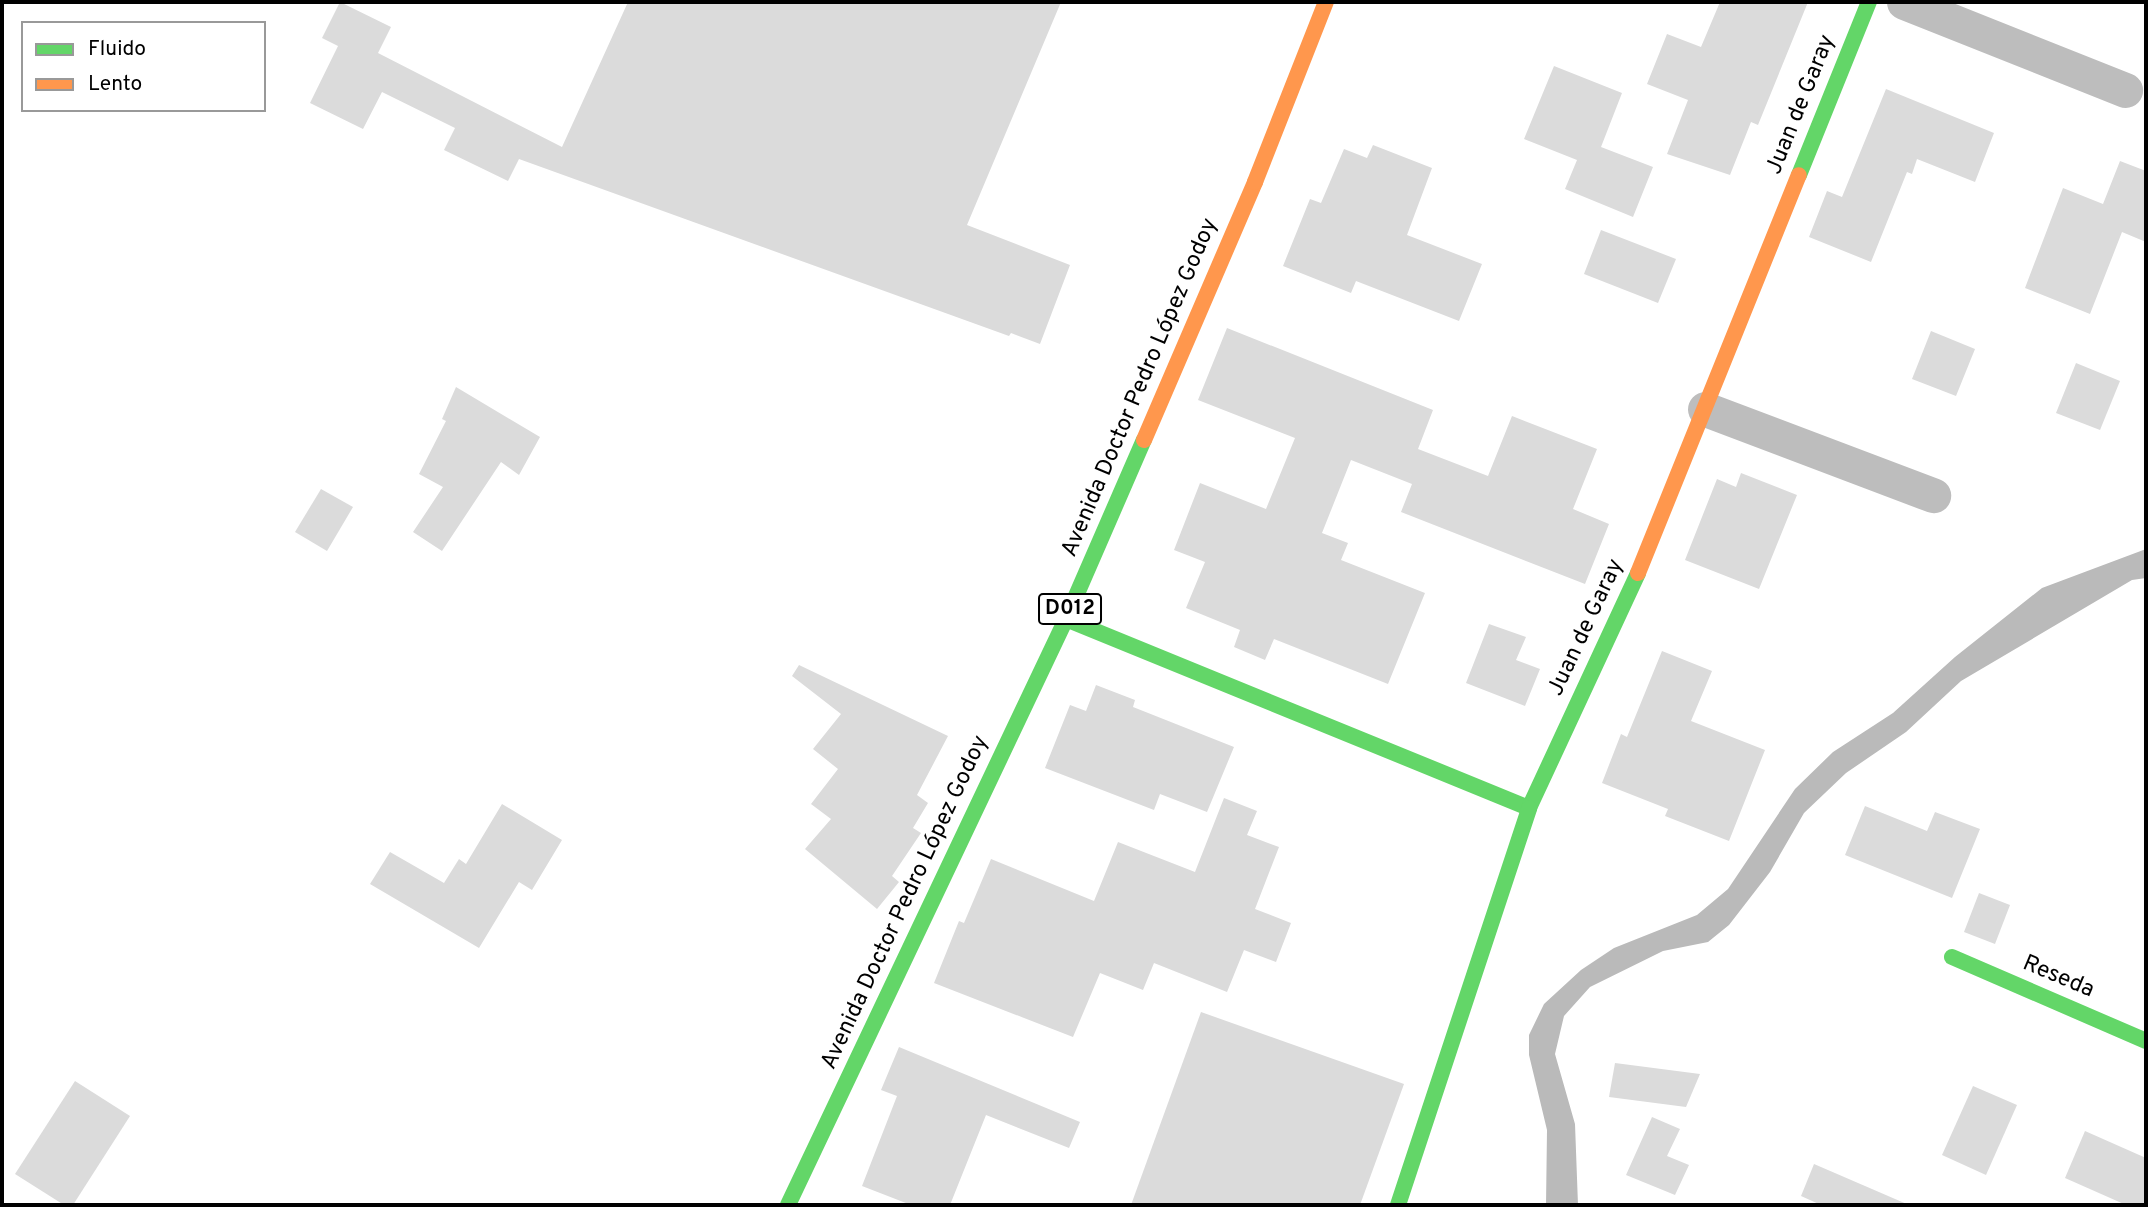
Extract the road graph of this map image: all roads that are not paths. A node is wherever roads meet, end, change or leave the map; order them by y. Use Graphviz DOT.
graph roads {
  1 [pos="1326,2"];
  2 [pos="1868,2"];
  3 [pos="1904,2"];
  4 [pos="2125,90"];
  5 [pos="1705,409"];
  6 [pos="1933,495"];
  7 [pos="1066,619"];
  8 [pos="1529,808"];
  9 [pos="1952,957"];
  10 [pos="2146,1041"];
  11 [pos="788,1205"];
  12 [pos="1398,1205"];
  1 -- 7 [label="street, Avenida Doctor Pedro López Godoy / D012"];
  2 -- 5 [label="street, Juan de Garay"];
  3 -- 4 [label="street"];
  5 -- 6 [label="street"];
  5 -- 8 [label="street, Juan de Garay"];
  7 -- 8 [label="street"];
  7 -- 11 [label="street, Avenida Doctor Pedro López Godoy / D012"];
  8 -- 12 [label="street, Juan de Garay"];
  9 -- 10 [label="street, Reseda"];
}
